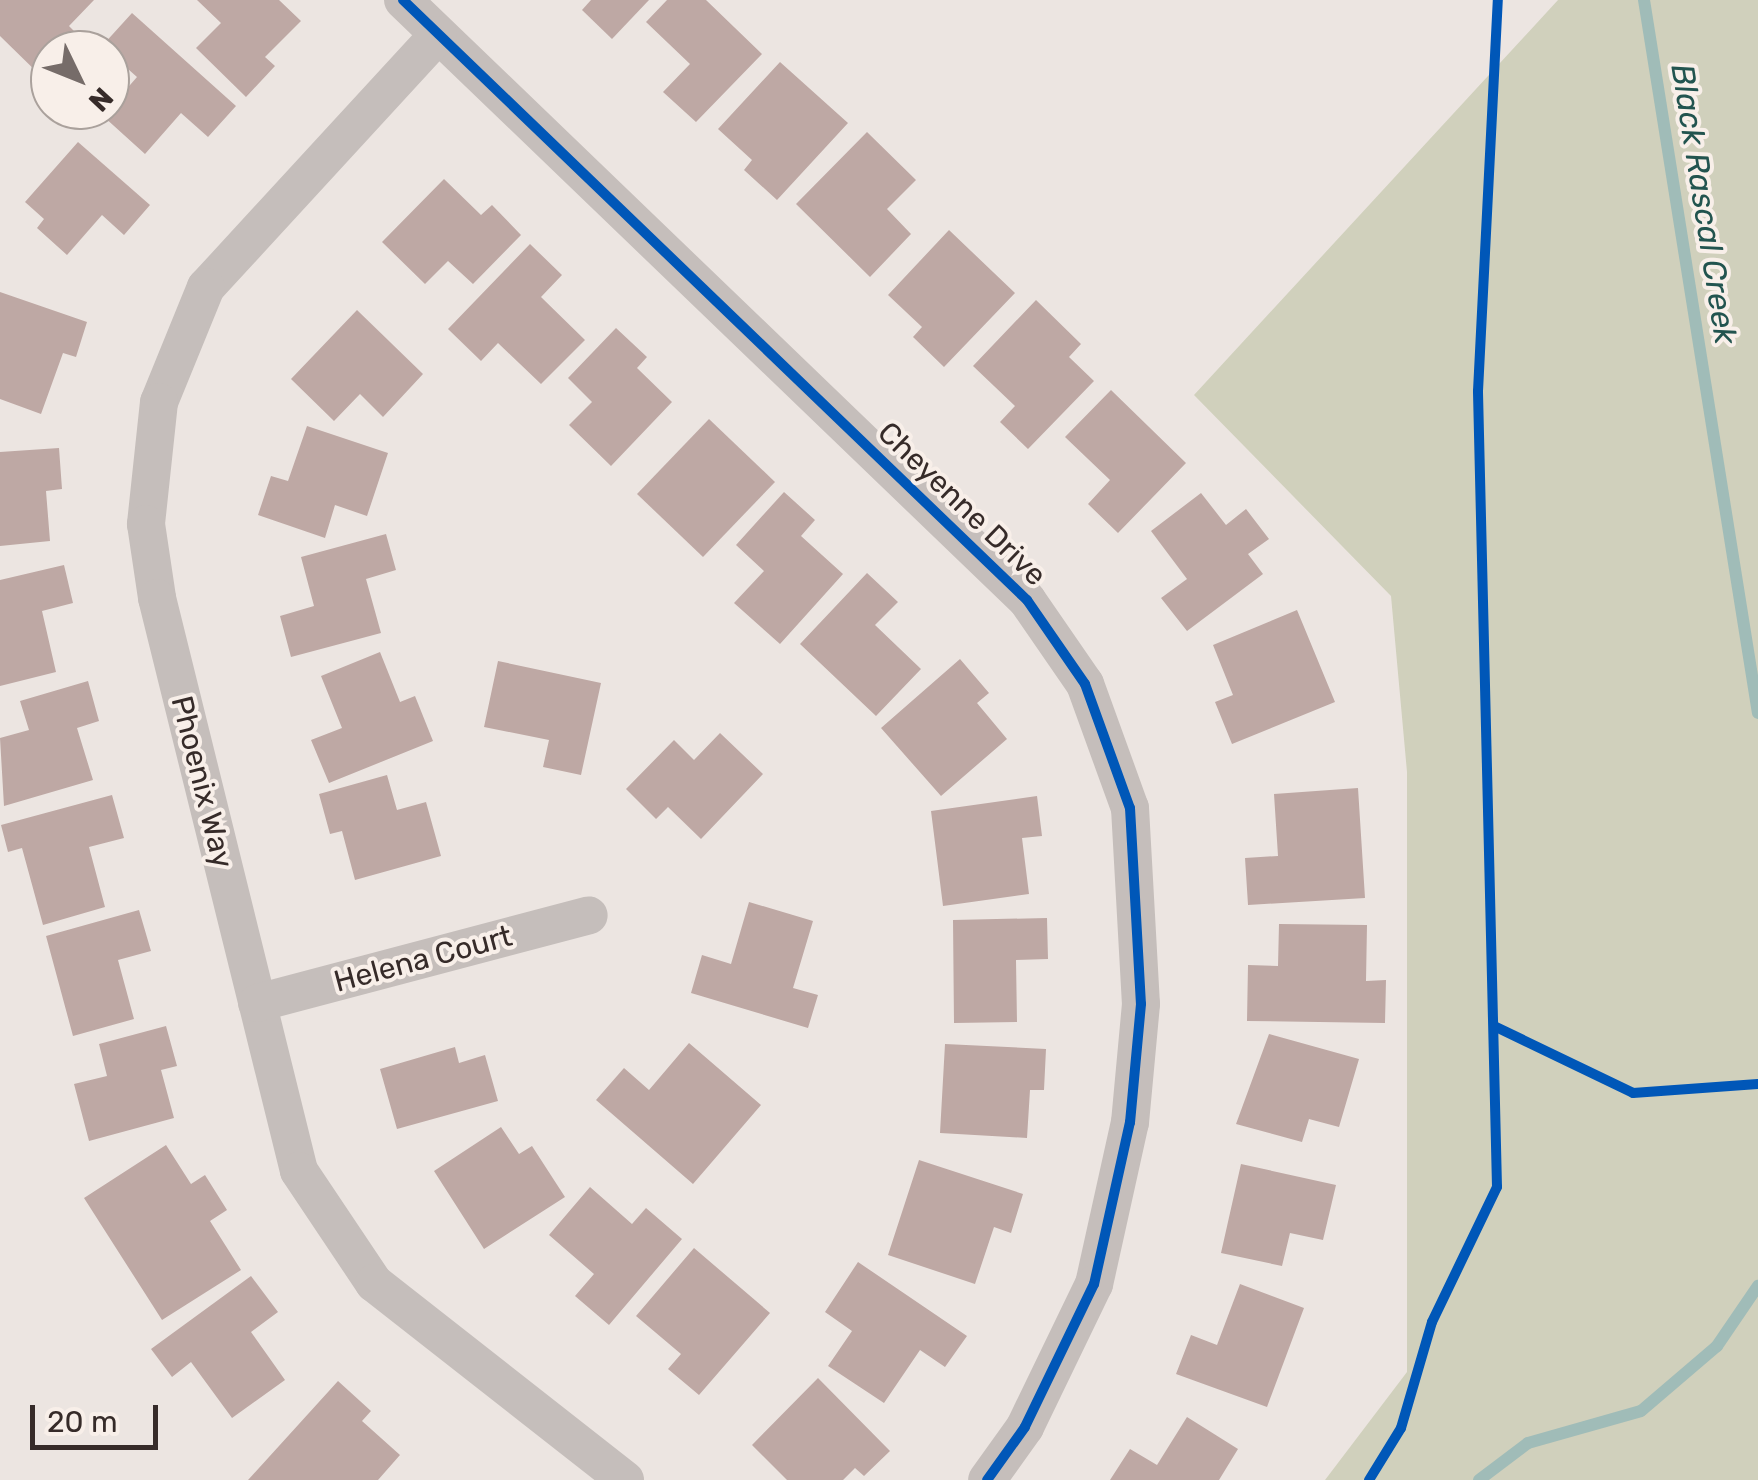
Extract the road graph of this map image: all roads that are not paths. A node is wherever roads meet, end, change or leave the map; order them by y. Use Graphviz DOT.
graph roads {
  1 [pos="403,0"];
  2 [pos="438,35"];
  3 [pos="588,915"];
  4 [pos="257,1003"];
  5 [pos="625,1480"];
  6 [pos="987,1480"];
  1 -- 2 [label="street, Cheyenne Drive"];
  2 -- 4 [label="street, Phoenix Way"];
  2 -- 6 [label="street, Cheyenne Drive"];
  3 -- 4 [label="street, Helena Court"];
  4 -- 5 [label="street, Phoenix Way"];
}
